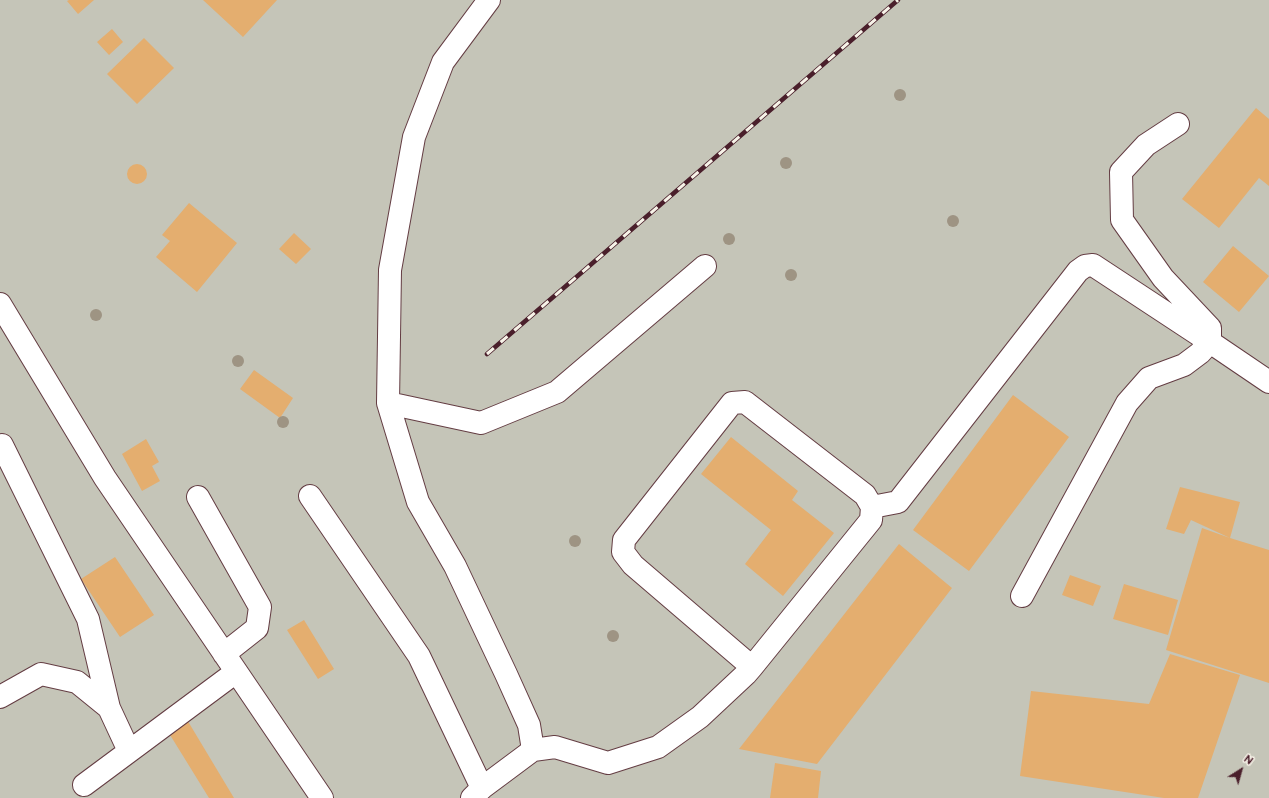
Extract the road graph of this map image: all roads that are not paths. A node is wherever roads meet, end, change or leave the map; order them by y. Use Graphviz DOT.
graph roads {
  1 [pos="490,0"];
  2 [pos="1178,124"];
  3 [pos="705,266"];
  4 [pos="0,304"];
  5 [pos="7,331"];
  6 [pos="1210,342"];
  7 [pos="1269,382"];
  8 [pos="388,403"];
  9 [pos="2,445"];
  10 [pos="310,496"];
  11 [pos="198,497"];
  12 [pos="872,507"];
  13 [pos="1022,596"];
  14 [pos="224,654"];
  15 [pos="752,667"];
  16 [pos="236,672"];
  17 [pos="0,697"];
  18 [pos="109,708"];
  19 [pos="533,750"];
  20 [pos="129,751"];
  21 [pos="84,785"];
  22 [pos="477,793"];
  23 [pos="322,798"];
  1 -- 8 [label="street"];
  2 -- 6 [label="street"];
  3 -- 8 [label="street"];
  4 -- 5 [label="street"];
  5 -- 14 [label="street"];
  6 -- 7 [label="street"];
  6 -- 12 [label="street"];
  6 -- 13 [label="street"];
  8 -- 19 [label="street"];
  9 -- 18 [label="street"];
  10 -- 22 [label="street"];
  11 -- 14 [label="street"];
  12 -- 15 [label="street"];
  12 -- 15 [label="street"];
  14 -- 16 [label="street"];
  15 -- 19 [label="street"];
  16 -- 20 [label="street"];
  16 -- 23 [label="street"];
  17 -- 18 [label="street"];
  18 -- 20 [label="street"];
  19 -- 22 [label="street"];
  20 -- 21 [label="street"];
}
